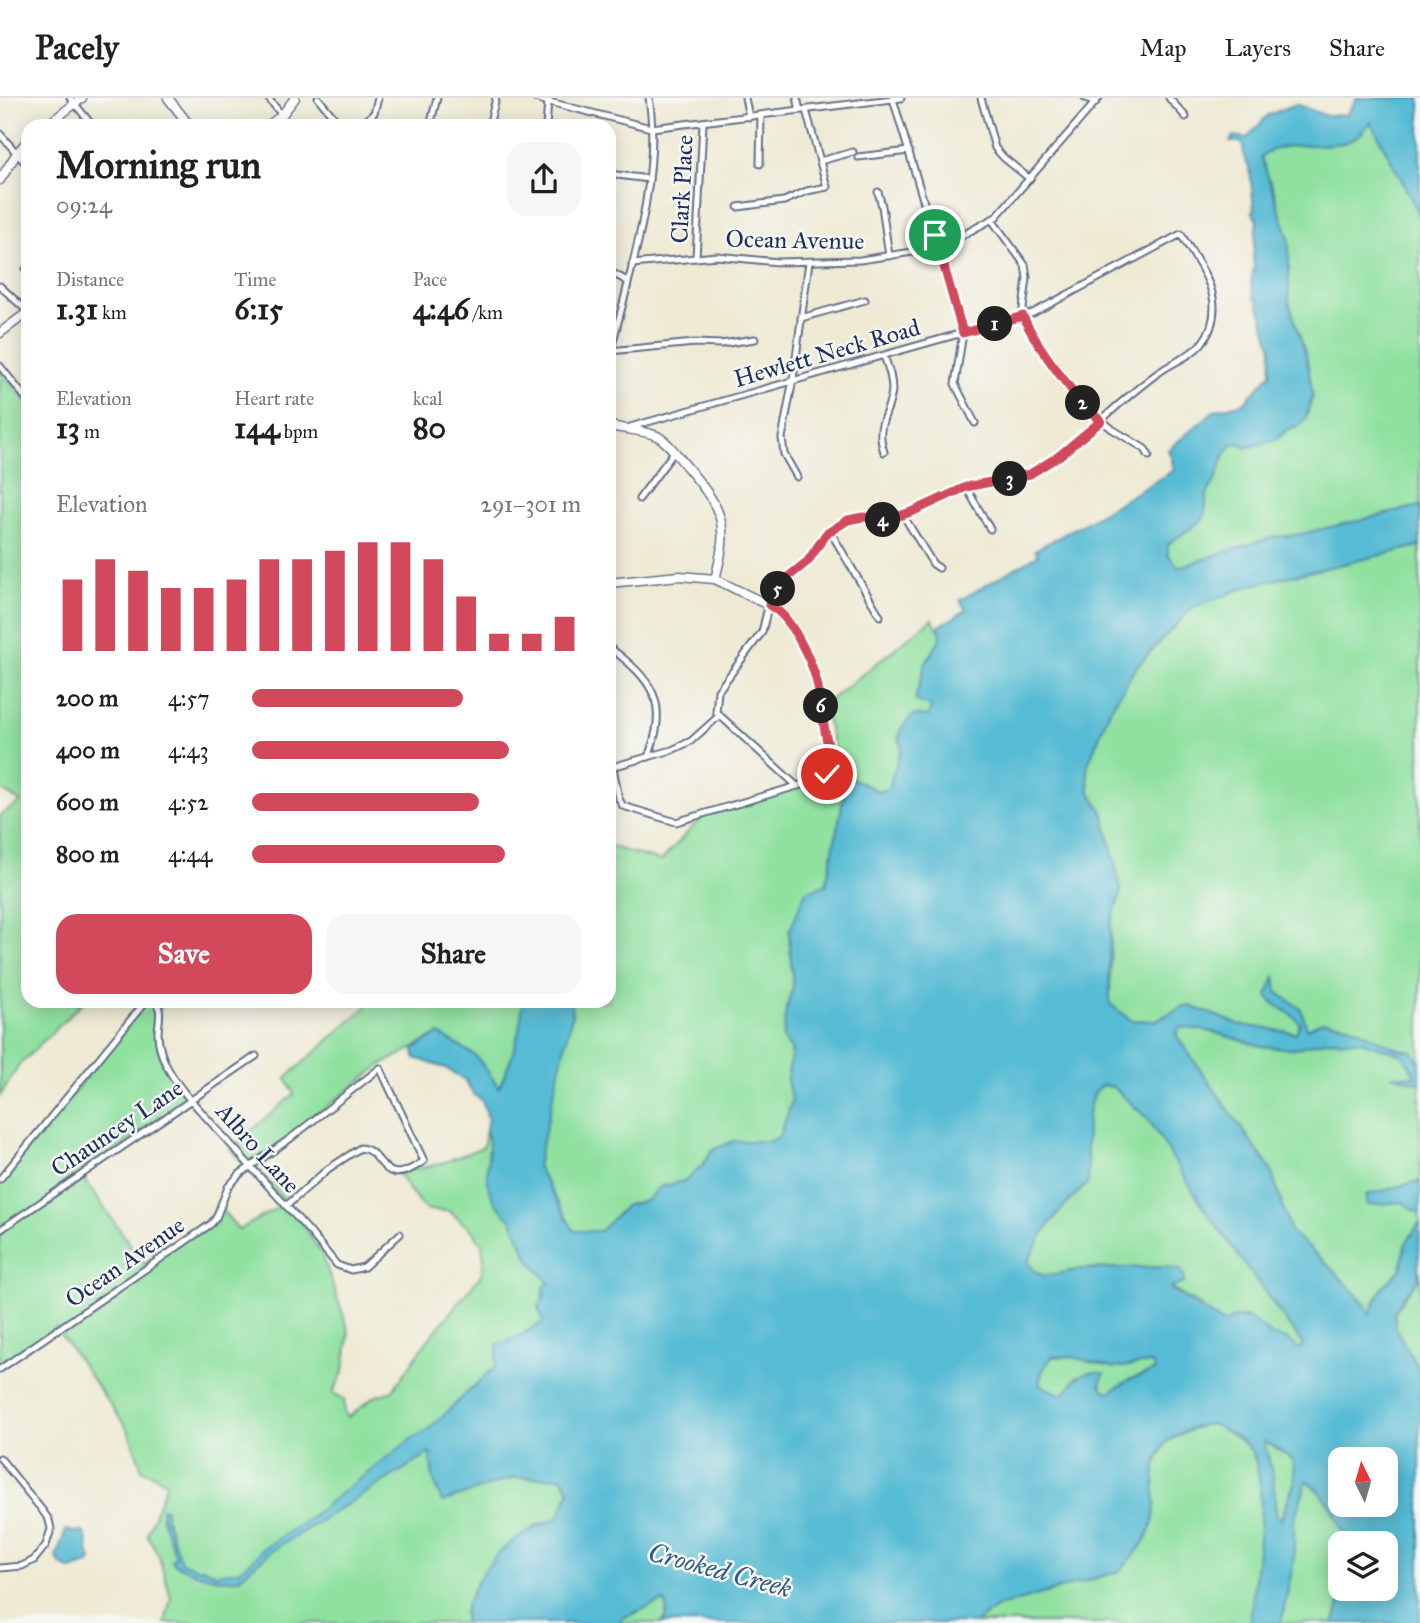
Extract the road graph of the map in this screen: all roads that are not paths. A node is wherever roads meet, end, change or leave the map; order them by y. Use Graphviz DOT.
graph roads {
  1 [pos="168,98"];
  2 [pos="268,98"];
  3 [pos="295,98"];
  4 [pos="318,98"];
  5 [pos="378,98"];
  6 [pos="437,98"];
  7 [pos="496,98"];
  8 [pos="534,98"];
  9 [pos="649,98"];
  10 [pos="745,98"];
  11 [pos="797,98"];
  12 [pos="901,98"];
  13 [pos="981,98"];
  14 [pos="1085,98"];
  15 [pos="1169,98"];
  16 [pos="893,99"];
  17 [pos="76,100"];
  18 [pos="1098,100"];
  19 [pos="548,102"];
  20 [pos="803,110"];
  21 [pos="282,115"];
  22 [pos="761,115"];
  23 [pos="749,117"];
  24 [pos="1186,117"];
  25 [pos="54,119"];
  26 [pos="88,119"];
  27 [pos="184,119"];
  28 [pos="278,119"];
  29 [pos="335,119"];
  30 [pos="368,119"];
  31 [pos="432,119"];
  32 [pos="491,119"];
  33 [pos="547,119"];
  34 [pos="615,119"];
  35 [pos="616,119"];
  36 [pos="703,122"];
  37 [pos="651,128"];
  38 [pos="0,134"];
  39 [pos="21,148"];
  40 [pos="909,151"];
  41 [pos="853,152"];
  42 [pos="17,153"];
  43 [pos="858,157"];
  44 [pos="21,158"];
  45 [pos="820,161"];
  46 [pos="760,164"];
  47 [pos="616,175"];
  48 [pos="649,179"];
  49 [pos="1030,179"];
  50 [pos="0,180"];
  51 [pos="878,192"];
  52 [pos="738,206"];
  53 [pos="992,220"];
  54 [pos="939,248"];
  55 [pos="889,256"];
  56 [pos="696,258"];
  57 [pos="809,262"];
  58 [pos="632,264"];
  59 [pos="616,275"];
  60 [pos="628,281"];
  61 [pos="0,286"];
  62 [pos="864,300"];
  63 [pos="21,306"];
  64 [pos="1023,316"];
  65 [pos="21,317"];
  66 [pos="801,317"];
  67 [pos="616,327"];
  68 [pos="0,333"];
  69 [pos="963,333"];
  70 [pos="755,339"];
  71 [pos="616,353"];
  72 [pos="884,356"];
  73 [pos="0,366"];
  74 [pos="792,382"];
  75 [pos="21,392"];
  76 [pos="1101,421"];
  77 [pos="975,423"];
  78 [pos="616,427"];
  79 [pos="624,429"];
  80 [pos="674,452"];
  81 [pos="884,452"];
  82 [pos="1149,456"];
  83 [pos="797,477"];
  84 [pos="966,487"];
  85 [pos="639,499"];
  86 [pos="902,515"];
  87 [pos="990,529"];
  88 [pos="830,531"];
  89 [pos="939,568"];
  90 [pos="715,579"];
  91 [pos="616,582"];
  92 [pos="769,605"];
  93 [pos="880,616"];
  94 [pos="616,653"];
  95 [pos="720,715"];
  96 [pos="648,757"];
  97 [pos="616,766"];
  98 [pos="835,766"];
  99 [pos="616,783"];
  100 [pos="797,786"];
  101 [pos="140,1008"];
  102 [pos="160,1008"];
  103 [pos="256,1056"];
  104 [pos="191,1098"];
  105 [pos="251,1167"];
  106 [pos="0,1179"];
  107 [pos="286,1206"];
  108 [pos="0,1230"];
  109 [pos="400,1234"];
  110 [pos="0,1369"];
  111 [pos="0,1458"];
  112 [pos="0,1568"];
  1 -- 27 [label="street"];
  2 -- 21 [label="street"];
  3 -- 21 [label="street"];
  4 -- 29 [label="street"];
  5 -- 30 [label="street"];
  6 -- 31 [label="street"];
  7 -- 32 [label="street"];
  8 -- 19 [label="street"];
  9 -- 37 [label="street"];
  10 -- 23 [label="street"];
  11 -- 20 [label="street"];
  12 -- 16 [label="street"];
  13 -- 49 [label="street"];
  14 -- 18 [label="street"];
  15 -- 24 [label="street"];
  16 -- 20 [label="street"];
  16 -- 40 [label="street"];
  17 -- 25 [label="street"];
  17 -- 26 [label="street"];
  18 -- 49 [label="street, Ocean Avenue"];
  19 -- 33 [label="street"];
  19 -- 34 [label="street"];
  20 -- 22 [label="street"];
  20 -- 45 [label="street"];
  21 -- 28 [label="street"];
  22 -- 23 [label="street"];
  22 -- 46 [label="street"];
  23 -- 36 [label="street"];
  35 -- 37 [label="street"];
  36 -- 37 [label="street"];
  36 -- 56 [label="street, Clark Place"];
  37 -- 48 [label="street"];
  38 -- 42 [label="street"];
  39 -- 42 [label="street"];
  40 -- 43 [label="street"];
  40 -- 54 [label="street"];
  41 -- 45 [label="street"];
  42 -- 44 [label="street"];
  42 -- 50 [label="street"];
  45 -- 52 [label="street"];
  47 -- 48 [label="street"];
  48 -- 58 [label="street"];
  49 -- 53 [label="street, Ocean Avenue"];
  51 -- 55 [label="street"];
  53 -- 54 [label="street, Ocean Avenue"];
  53 -- 64 [label="street"];
  54 -- 55 [label="street, Ocean Avenue"];
  54 -- 69 [label="street"];
  55 -- 57 [label="street, Ocean Avenue"];
  56 -- 57 [label="street, Ocean Avenue"];
  56 -- 58 [label="street, Ocean Avenue"];
  57 -- 66 [label="street"];
  58 -- 60 [label="street"];
  59 -- 60 [label="street"];
  60 -- 67 [label="street"];
  61 -- 63 [label="street"];
  62 -- 66 [label="street"];
  64 -- 69 [label="street, Hewlett Neck Road"];
  64 -- 76 [label="street"];
  64 -- 76 [label="street, Hewlett Neck Road"];
  65 -- 68 [label="street"];
  66 -- 74 [label="street"];
  69 -- 72 [label="street, Hewlett Neck Road"];
  69 -- 77 [label="street"];
  70 -- 71 [label="street"];
  72 -- 74 [label="street, Hewlett Neck Road"];
  72 -- 81 [label="street"];
  73 -- 75 [label="street"];
  74 -- 79 [label="street, Hewlett Neck Road"];
  74 -- 83 [label="street"];
  76 -- 82 [label="street"];
  76 -- 84 [label="street"];
  78 -- 79 [label="street"];
  79 -- 80 [label="street"];
  80 -- 85 [label="street"];
  80 -- 90 [label="street"];
  84 -- 86 [label="street"];
  84 -- 87 [label="street"];
  86 -- 88 [label="street"];
  86 -- 89 [label="street"];
  88 -- 92 [label="street"];
  88 -- 93 [label="street"];
  90 -- 91 [label="street"];
  90 -- 92 [label="street"];
  92 -- 95 [label="street"];
  92 -- 98 [label="street"];
  94 -- 96 [label="street"];
  95 -- 96 [label="street"];
  95 -- 100 [label="street"];
  96 -- 97 [label="street"];
  98 -- 100 [label="street"];
  99 -- 100 [label="street"];
  101 -- 106 [label="street"];
  102 -- 104 [label="street, Albro Lane"];
  103 -- 104 [label="street, Chauncey Lane"];
  104 -- 105 [label="street, Albro Lane"];
  104 -- 108 [label="street, Chauncey Lane"];
  105 -- 107 [label="street, Albro Lane"];
  105 -- 107 [label="street, Ocean Avenue"];
  105 -- 110 [label="street, Ocean Avenue"];
  107 -- 109 [label="street, Albro Lane"];
  111 -- 112 [label="street"];
}
